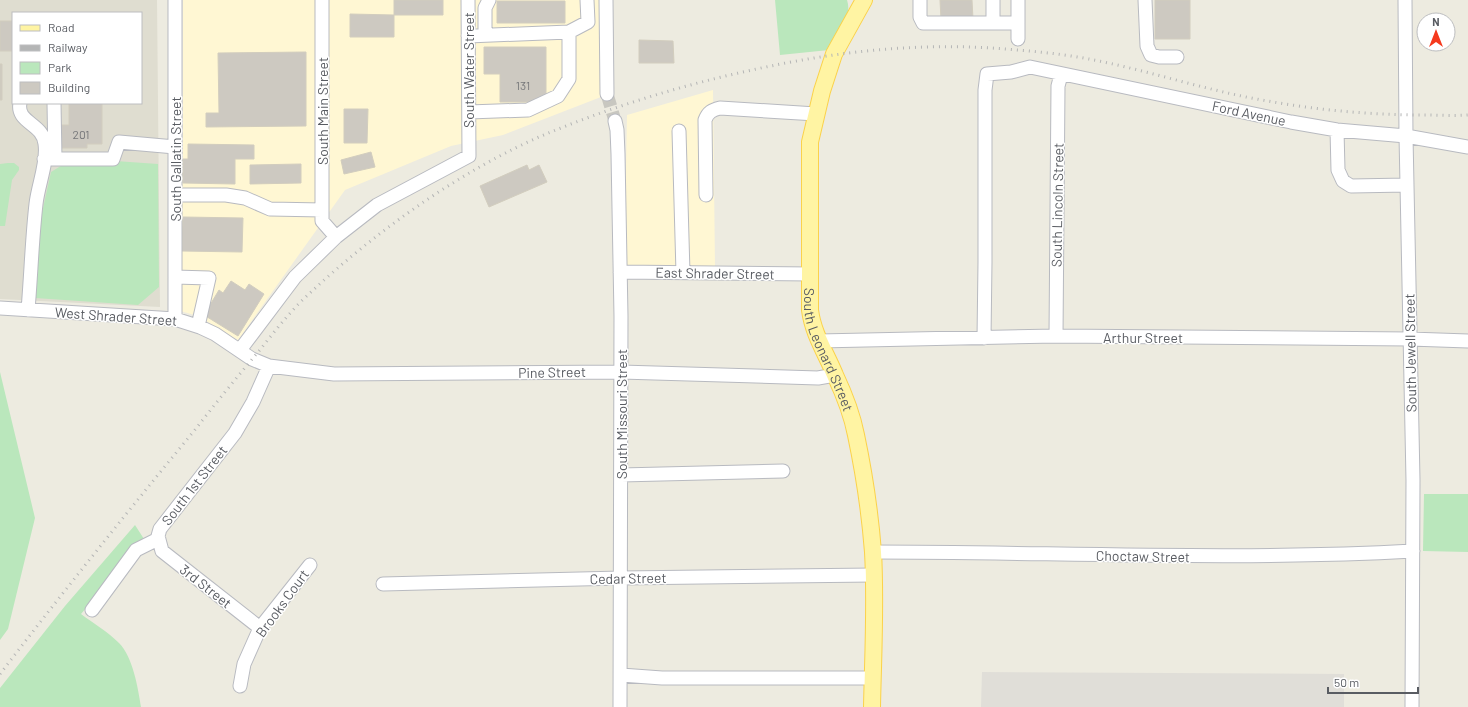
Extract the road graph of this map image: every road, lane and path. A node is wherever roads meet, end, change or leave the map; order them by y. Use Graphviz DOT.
graph roads {
  1 [pos="175,0"];
  2 [pos="322,0"];
  3 [pos="468,0"];
  4 [pos="489,0"];
  5 [pos="587,0"];
  6 [pos="606,0"];
  7 [pos="864,0"];
  8 [pos="920,0"];
  9 [pos="993,0"];
  10 [pos="1018,0"];
  11 [pos="1145,0"];
  12 [pos="1405,0"];
  13 [pos="855,8"];
  14 [pos="993,23"];
  15 [pos="1018,23"];
  16 [pos="569,32"];
  17 [pos="485,35"];
  18 [pos="468,36"];
  19 [pos="1018,39"];
  20 [pos="1178,57"];
  21 [pos="1061,75"];
  22 [pos="607,94"];
  23 [pos="20,104"];
  24 [pos="54,104"];
  25 [pos="469,112"];
  26 [pos="816,114"];
  27 [pos="615,121"];
  28 [pos="1337,130"];
  29 [pos="679,131"];
  30 [pos="1406,136"];
  31 [pos="175,147"];
  32 [pos="1468,147"];
  33 [pos="50,159"];
  34 [pos="1407,185"];
  35 [pos="175,195"];
  36 [pos="706,195"];
  37 [pos="322,216"];
  38 [pos="336,236"];
  39 [pos="620,272"];
  40 [pos="682,272"];
  41 [pos="811,274"];
  42 [pos="175,277"];
  43 [pos="0,308"];
  44 [pos="28,310"];
  45 [pos="174,319"];
  46 [pos="198,326"];
  47 [pos="1056,336"];
  48 [pos="984,338"];
  49 [pos="1410,339"];
  50 [pos="819,341"];
  51 [pos="1468,341"];
  52 [pos="240,350"];
  53 [pos="269,366"];
  54 [pos="621,372"];
  55 [pos="835,375"];
  56 [pos="783,471"];
  57 [pos="621,475"];
  58 [pos="158,539"];
  59 [pos="1413,551"];
  60 [pos="873,552"];
  61 [pos="310,565"];
  62 [pos="874,575"];
  63 [pos="621,578"];
  64 [pos="383,584"];
  65 [pos="92,610"];
  66 [pos="260,628"];
  67 [pos="621,675"];
  68 [pos="872,678"];
  69 [pos="240,686"];
  70 [pos="620,707"];
  71 [pos="872,707"];
  72 [pos="1412,707"];
  1 -- 31 [label="street, South Gallatin Street"];
  2 -- 37 [label="street, South Main Street"];
  3 -- 18 [label="street, South Water Street"];
  4 -- 17 [label="street"];
  5 -- 16 [label="street"];
  6 -- 22 [label="street"];
  7 -- 13 [label="main road, South Leonard Street"];
  8 -- 14 [label="street"];
  9 -- 14 [label="street"];
  10 -- 15 [label="street"];
  11 -- 20 [label="street"];
  12 -- 30 [label="street, South Jewell Street"];
  13 -- 26 [label="main road, South Leonard Street"];
  14 -- 15 [label="street"];
  15 -- 19 [label="street"];
  16 -- 17 [label="street"];
  16 -- 25 [label="street"];
  17 -- 18 [label="street"];
  18 -- 25 [label="street, South Water Street"];
  21 -- 28 [label="street, Ford Avenue"];
  21 -- 47 [label="street, South Lincoln Street"];
  21 -- 48 [label="street, Ford Avenue"];
  23 -- 33 [label="street"];
  24 -- 33 [label="street"];
  25 -- 38 [label="street, South Water Street"];
  26 -- 36 [label="street"];
  26 -- 41 [label="main road, South Leonard Street"];
  27 -- 39 [label="street, South Missouri Street"];
  28 -- 30 [label="street, Ford Avenue"];
  28 -- 34 [label="street"];
  29 -- 40 [label="street"];
  30 -- 32 [label="street, Ford Avenue"];
  30 -- 34 [label="street, South Jewell Street"];
  31 -- 33 [label="street"];
  31 -- 35 [label="street, South Gallatin Street"];
  33 -- 44 [label="street"];
  34 -- 49 [label="street, South Jewell Street"];
  35 -- 37 [label="street"];
  35 -- 42 [label="street, South Gallatin Street"];
  37 -- 38 [label="street"];
  38 -- 52 [label="street"];
  39 -- 40 [label="street, East Shrader Street"];
  39 -- 54 [label="street, South Missouri Street"];
  40 -- 41 [label="street, East Shrader Street"];
  41 -- 50 [label="main road, South Leonard Street"];
  42 -- 45 [label="street, South Gallatin Street"];
  42 -- 46 [label="street"];
  43 -- 44 [label="street, West Shrader Street"];
  44 -- 45 [label="street, West Shrader Street"];
  45 -- 46 [label="street, West Shrader Street"];
  46 -- 52 [label="street, West Shrader Street"];
  47 -- 48 [label="street, Arthur Street"];
  47 -- 49 [label="street, Arthur Street"];
  48 -- 50 [label="street, Arthur Street"];
  49 -- 51 [label="street, Arthur Street"];
  49 -- 59 [label="street, South Jewell Street"];
  50 -- 55 [label="main road, South Leonard Street"];
  52 -- 53 [label="street, West Shrader Street"];
  53 -- 54 [label="street, Pine Street"];
  53 -- 58 [label="street, South 1st Street"];
  54 -- 55 [label="street, Pine Street"];
  54 -- 57 [label="street, South Missouri Street"];
  55 -- 60 [label="main road, South Leonard Street"];
  56 -- 57 [label="street"];
  57 -- 63 [label="street, South Missouri Street"];
  58 -- 65 [label="street, South 1st Street"];
  58 -- 66 [label="street, 3rd Street"];
  59 -- 60 [label="street, Choctaw Street"];
  59 -- 72 [label="street, South Jewell Street"];
  60 -- 62 [label="main road, South Leonard Street"];
  61 -- 66 [label="street, Brooks Court"];
  62 -- 63 [label="street, Cedar Street"];
  62 -- 68 [label="main road, South Leonard Street"];
  63 -- 64 [label="street, Cedar Street"];
  63 -- 67 [label="street, South Missouri Street"];
  66 -- 69 [label="street, Brooks Court"];
  67 -- 68 [label="street"];
  67 -- 70 [label="street, South Missouri Street"];
  68 -- 71 [label="main road, South Leonard Street"];
}
